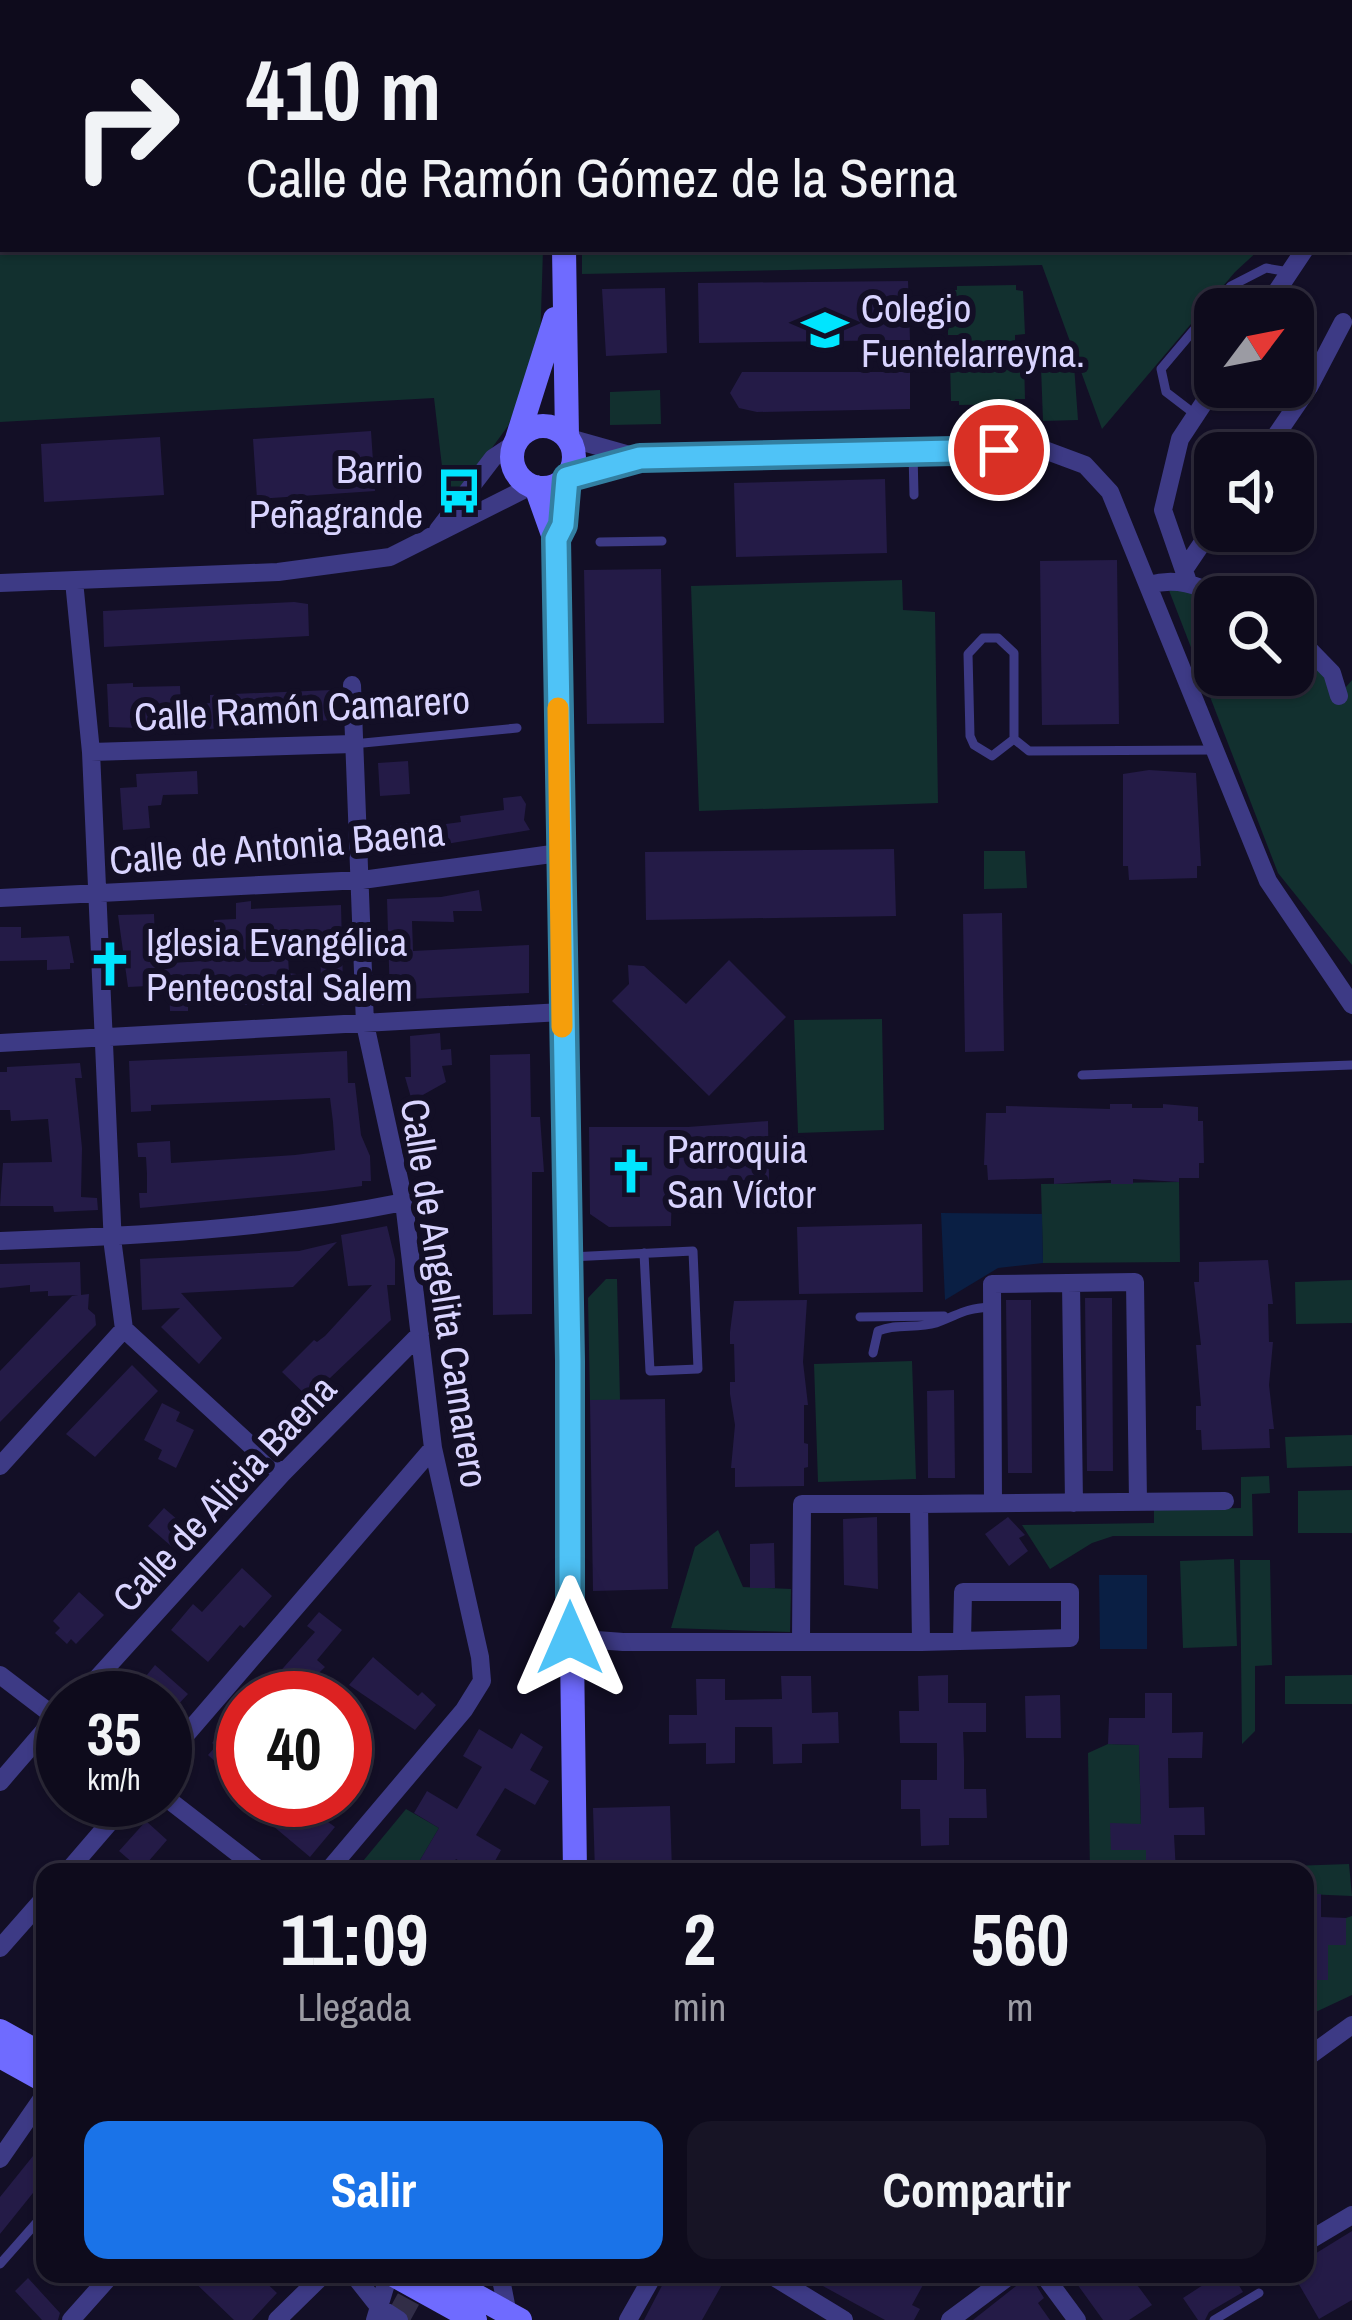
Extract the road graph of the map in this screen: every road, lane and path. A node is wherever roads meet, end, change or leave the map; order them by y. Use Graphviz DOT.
graph roads {
  1 [pos="564,252"];
  2 [pos="1303,252"];
  3 [pos="1289,272"];
  4 [pos="564,276"];
  5 [pos="1279,288"];
  6 [pos="1343,322"];
  7 [pos="1201,408"];
  8 [pos="1196,416"];
  9 [pos="1278,432"];
  10 [pos="568,437"];
  11 [pos="516,441"];
  12 [pos="914,452"];
  13 [pos="640,458"];
  14 [pos="568,477"];
  15 [pos="534,487"];
  16 [pos="914,495"];
  17 [pos="435,534"];
  18 [pos="556,539"];
  19 [pos="662,541"];
  20 [pos="600,542"];
  21 [pos="1199,552"];
  22 [pos="1186,576"];
  23 [pos="74,581"];
  24 [pos="1194,581"];
  25 [pos="0,583"];
  26 [pos="1149,585"];
  27 [pos="1314,655"];
  28 [pos="352,685"];
  29 [pos="1339,696"];
  30 [pos="517,728"];
  31 [pos="1014,739"];
  32 [pos="353,744"];
  33 [pos="1216,750"];
  34 [pos="91,752"];
  35 [pos="559,853"];
  36 [pos="362,880"];
  37 [pos="96,894"];
  38 [pos="0,898"];
  39 [pos="1352,1004"];
  40 [pos="562,1012"];
  41 [pos="365,1024"];
  42 [pos="101,1037"];
  43 [pos="0,1043"];
  44 [pos="1352,1065"];
  45 [pos="1082,1075"];
  46 [pos="404,1202"];
  47 [pos="112,1237"];
  48 [pos="0,1240"];
  49 [pos="644,1253"];
  50 [pos="567,1257"];
  51 [pos="1071,1282"];
  52 [pos="991,1307"];
  53 [pos="949,1316"];
  54 [pos="860,1317"];
  55 [pos="124,1329"];
  56 [pos="420,1334"];
  57 [pos="873,1353"];
  58 [pos="433,1448"];
  59 [pos="1,1463"];
  60 [pos="283,1474"];
  61 [pos="1225,1501"];
  62 [pos="1138,1502"];
  63 [pos="993,1503"];
  64 [pos="1074,1503"];
  65 [pos="920,1504"];
  66 [pos="570,1638"];
  67 [pos="962,1641"];
  68 [pos="801,1642"];
  69 [pos="921,1642"];
  70 [pos="104,1671"];
  71 [pos="0,1675"];
  72 [pos="36,1701"];
  73 [pos="192,1728"];
  74 [pos="36,1740"];
  75 [pos="0,1782"];
  76 [pos="192,1818"];
  77 [pos="106,1827"];
  78 [pos="75,1863"];
  79 [pos="250,1863"];
  80 [pos="335,1863"];
  81 [pos="575,1863"];
  82 [pos="36,1907"];
  83 [pos="0,1948"];
  84 [pos="1352,2023"];
  85 [pos="0,2031"];
  86 [pos="1314,2037"];
  87 [pos="36,2051"];
  88 [pos="1314,2052"];
  89 [pos="0,2056"];
  90 [pos="36,2076"];
  91 [pos="36,2107"];
  92 [pos="0,2159"];
  93 [pos="1352,2215"];
  94 [pos="36,2222"];
  95 [pos="1314,2238"];
  96 [pos="0,2264"];
  97 [pos="104,2283"];
  98 [pos="315,2283"];
  99 [pos="359,2283"];
  100 [pos="388,2283"];
  101 [pos="407,2283"];
  102 [pos="459,2283"];
  103 [pos="649,2283"];
  104 [pos="784,2283"];
  105 [pos="1000,2283"];
  106 [pos="1050,2283"];
  107 [pos="1259,2293"];
  108 [pos="509,2303"];
  109 [pos="1233,2309"];
  110 [pos="377,2313"];
  111 [pos="71,2320"];
  112 [pos="277,2320"];
  113 [pos="399,2320"];
  114 [pos="475,2320"];
  115 [pos="628,2320"];
  116 [pos="844,2320"];
  117 [pos="950,2320"];
  118 [pos="1077,2320"];
  119 [pos="1214,2320"];
  120 [pos="1239,2320"];
  1 -- 4 [label="street"];
  2 -- 3 [label="street"];
  3 -- 5 [label="street"];
  3 -- 8 [label="lane"];
  4 -- 10 [label="street"];
  4 -- 11 [label="street"];
  6 -- 9 [label="street"];
  7 -- 8 [label="street"];
  8 -- 22 [label="street"];
  10 -- 11 [label="street"];
  10 -- 13 [label="street"];
  10 -- 14 [label="street"];
  11 -- 15 [label="street"];
  11 -- 17 [label="street"];
  12 -- 13 [label="street"];
  12 -- 16 [label="lane"];
  12 -- 26 [label="street"];
  13 -- 14 [label="street"];
  14 -- 15 [label="street"];
  14 -- 18 [label="street"];
  15 -- 17 [label="street"];
  15 -- 18 [label="street"];
  17 -- 23 [label="street"];
  18 -- 35 [label="street"];
  19 -- 20 [label="lane"];
  21 -- 22 [label="street"];
  22 -- 24 [label="street"];
  22 -- 26 [label="street"];
  23 -- 25 [label="street"];
  23 -- 34 [label="street"];
  26 -- 33 [label="street"];
  27 -- 29 [label="street"];
  28 -- 32 [label="street, Calle de Angelita Camarero"];
  30 -- 32 [label="lane, Calle Ramón Camarero"];
  31 -- 31 [label="lane"];
  31 -- 33 [label="lane"];
  32 -- 34 [label="street, Calle Ramón Camarero"];
  32 -- 36 [label="street, Calle de Angelita Camarero"];
  33 -- 39 [label="street"];
  34 -- 37 [label="street"];
  35 -- 36 [label="street, Calle de Antonia Baena"];
  35 -- 40 [label="street"];
  36 -- 37 [label="street, Calle de Antonia Baena"];
  36 -- 41 [label="street, Calle de Angelita Camarero"];
  37 -- 38 [label="street, Calle de Antonia Baena"];
  37 -- 42 [label="street"];
  40 -- 41 [label="street"];
  40 -- 50 [label="street"];
  41 -- 42 [label="street"];
  41 -- 46 [label="street, Calle de Angelita Camarero"];
  42 -- 43 [label="street"];
  42 -- 47 [label="street"];
  44 -- 45 [label="lane"];
  46 -- 47 [label="street"];
  46 -- 56 [label="street, Calle de Angelita Camarero"];
  47 -- 48 [label="street"];
  47 -- 55 [label="street"];
  49 -- 49 [label="lane"];
  49 -- 50 [label="lane"];
  50 -- 66 [label="street"];
  51 -- 52 [label="street"];
  51 -- 62 [label="street"];
  51 -- 64 [label="street"];
  52 -- 53 [label="lane"];
  52 -- 63 [label="street"];
  53 -- 54 [label="lane"];
  53 -- 57 [label="lane"];
  55 -- 59 [label="street"];
  55 -- 60 [label="street"];
  56 -- 58 [label="street, Calle de Angelita Camarero"];
  56 -- 60 [label="street, Calle de Alicia Baena"];
  58 -- 73 [label="street"];
  58 -- 80 [label="street, Calle de Angelita Camarero"];
  60 -- 70 [label="street, Calle de Alicia Baena"];
  61 -- 62 [label="street"];
  62 -- 64 [label="street"];
  63 -- 64 [label="street"];
  63 -- 65 [label="street"];
  65 -- 68 [label="street"];
  65 -- 69 [label="street"];
  66 -- 68 [label="street"];
  66 -- 81 [label="street"];
  67 -- 67 [label="street"];
  67 -- 69 [label="street"];
  68 -- 69 [label="street"];
  71 -- 72 [label="street"];
  74 -- 75 [label="street"];
  76 -- 79 [label="street"];
  77 -- 78 [label="street"];
  82 -- 83 [label="street"];
  84 -- 86 [label="street"];
  84 -- 88 [label="street"];
  85 -- 87 [label="street"];
  89 -- 90 [label="street"];
  91 -- 92 [label="street"];
  93 -- 95 [label="street"];
  94 -- 96 [label="lane"];
  97 -- 111 [label="street"];
  98 -- 112 [label="street"];
  99 -- 110 [label="street"];
  100 -- 110 [label="street"];
  101 -- 114 [label="street"];
  102 -- 108 [label="street"];
  103 -- 115 [label="street"];
  104 -- 116 [label="street"];
  105 -- 117 [label="street"];
  106 -- 118 [label="street"];
  107 -- 109 [label="lane"];
  109 -- 119 [label="lane"];
  109 -- 120 [label="lane"];
  110 -- 113 [label="street"];
}
